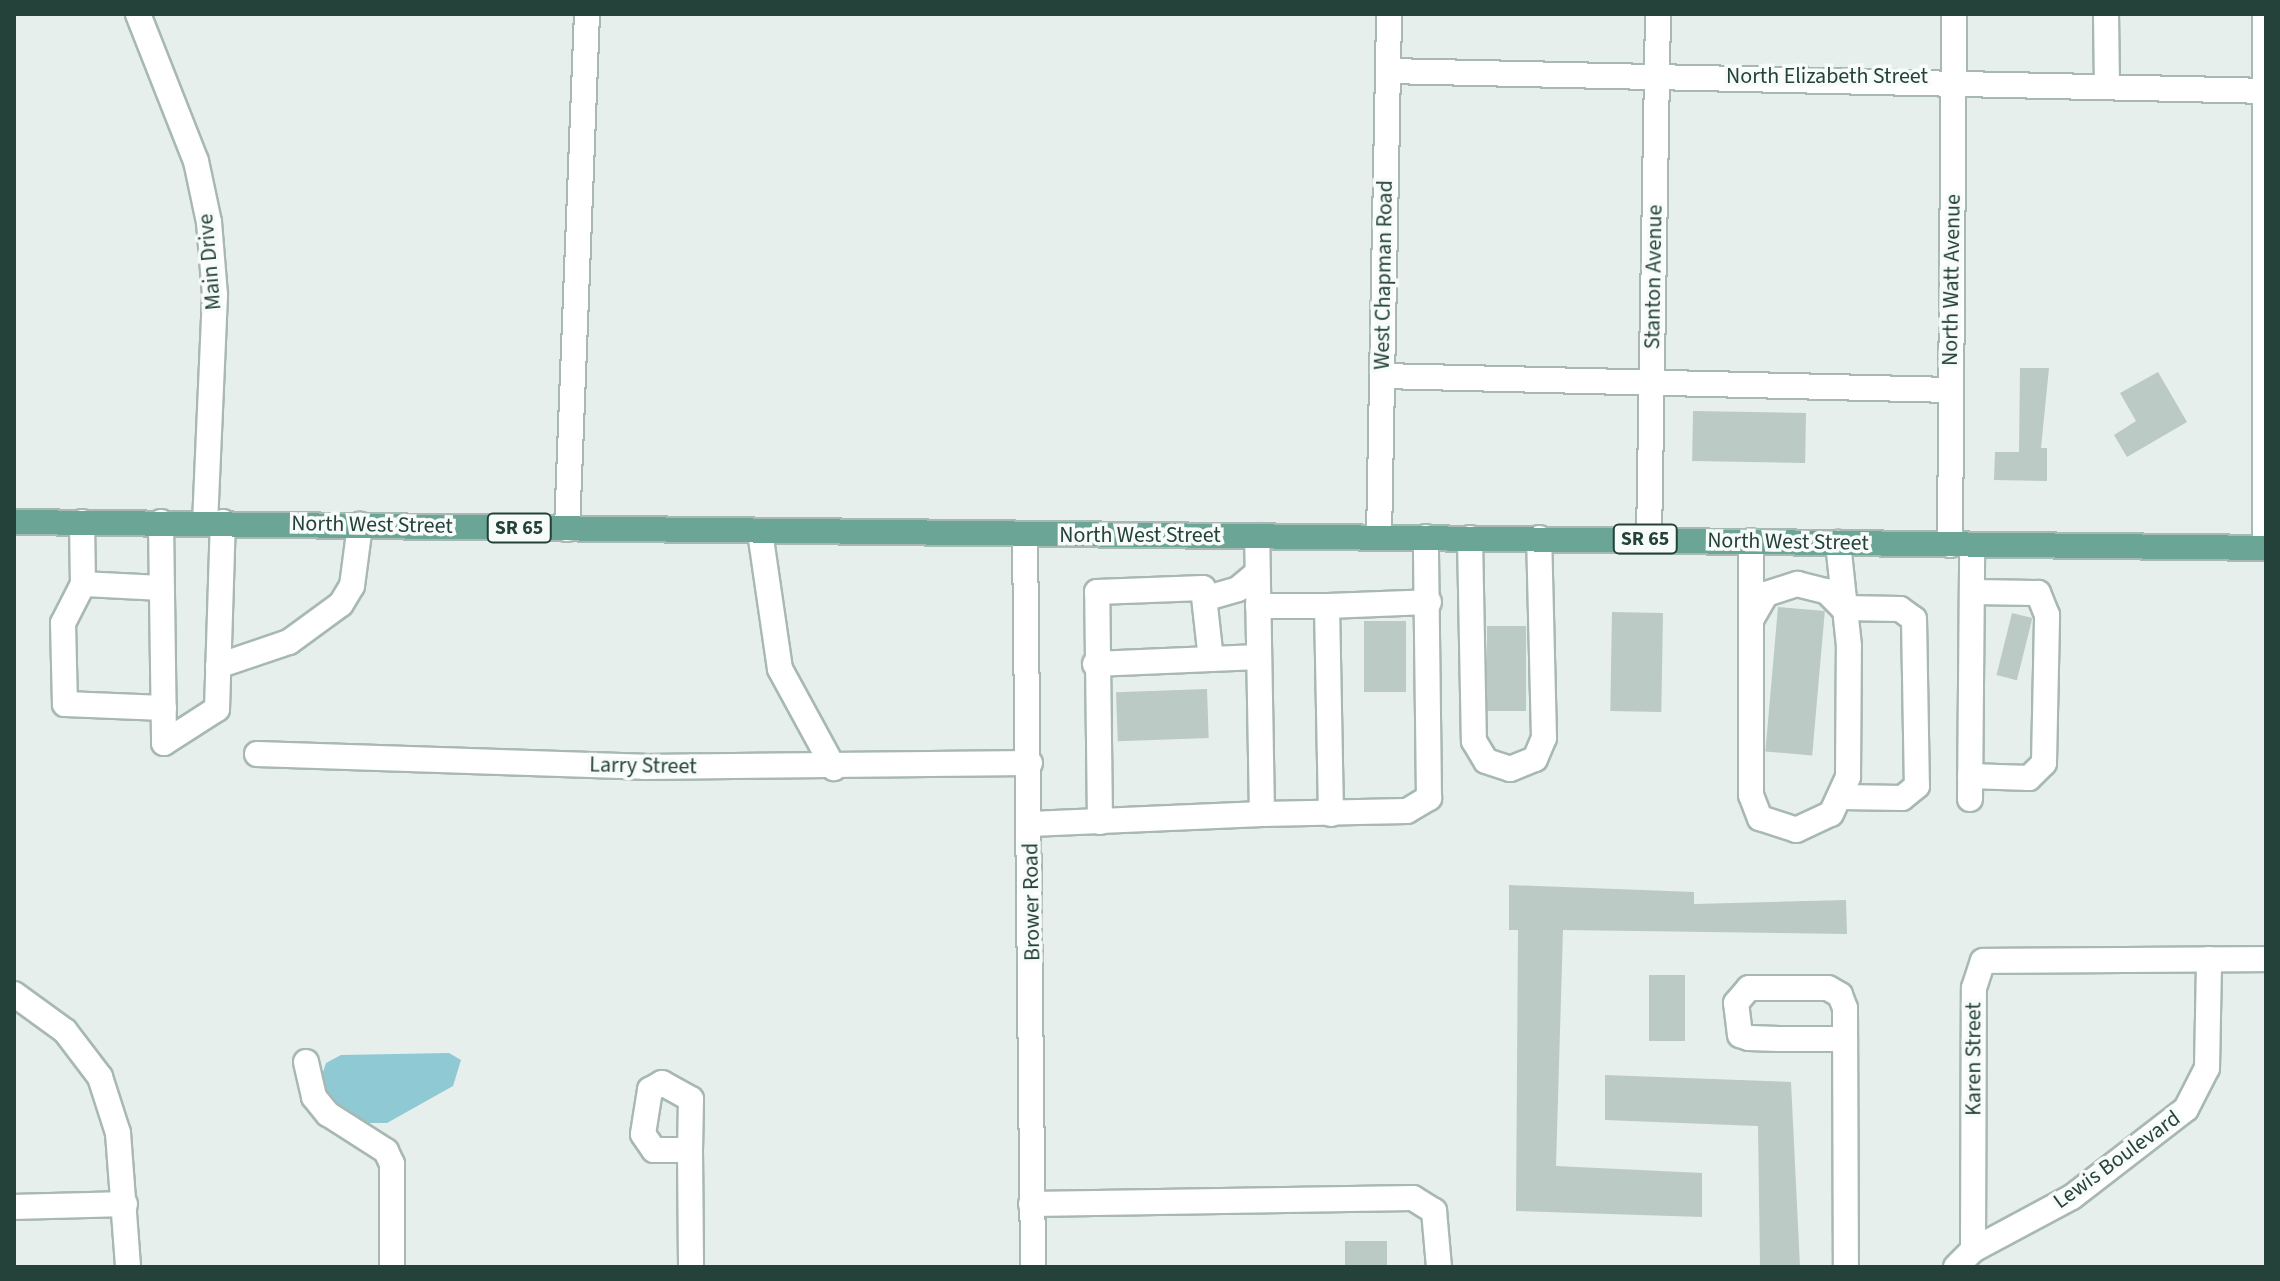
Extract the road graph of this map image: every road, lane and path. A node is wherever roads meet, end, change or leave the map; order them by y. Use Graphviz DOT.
graph roads {
  1 [pos="138,14"];
  2 [pos="587,14"];
  3 [pos="1389,14"];
  4 [pos="1658,14"];
  5 [pos="1954,14"];
  6 [pos="2106,14"];
  7 [pos="2265,14"];
  8 [pos="1388,71"];
  9 [pos="1657,76"];
  10 [pos="1954,78"];
  11 [pos="2107,87"];
  12 [pos="2266,91"];
  13 [pos="1382,376"];
  14 [pos="1652,380"];
  15 [pos="1951,390"];
  16 [pos="2266,433"];
  17 [pos="14,522"];
  18 [pos="82,522"];
  19 [pos="161,522"];
  20 [pos="214,522"];
  21 [pos="360,525"];
  22 [pos="567,529"];
  23 [pos="760,532"];
  24 [pos="1025,536"];
  25 [pos="1257,536"];
  26 [pos="1379,537"];
  27 [pos="1426,537"];
  28 [pos="1470,538"];
  29 [pos="1539,538"];
  30 [pos="1649,539"];
  31 [pos="1751,541"];
  32 [pos="1838,543"];
  33 [pos="1961,545"];
  34 [pos="2266,548"];
  35 [pos="1257,573"];
  36 [pos="83,584"];
  37 [pos="159,588"];
  38 [pos="1972,592"];
  39 [pos="1207,598"];
  40 [pos="1429,602"];
  41 [pos="1258,606"];
  42 [pos="1327,606"];
  43 [pos="1843,608"];
  44 [pos="1750,625"];
  45 [pos="1259,657"];
  46 [pos="1211,659"];
  47 [pos="1095,664"];
  48 [pos="218,666"];
  49 [pos="164,708"];
  50 [pos="257,754"];
  51 [pos="1030,763"];
  52 [pos="834,768"];
  53 [pos="1842,797"];
  54 [pos="1262,814"];
  55 [pos="1331,814"];
  56 [pos="1100,822"];
  57 [pos="1031,824"];
  58 [pos="2209,959"];
  59 [pos="2266,959"];
  60 [pos="14,994"];
  61 [pos="1845,1039"];
  62 [pos="306,1062"];
  63 [pos="690,1150"];
  64 [pos="125,1204"];
  65 [pos="1031,1204"];
  66 [pos="14,1207"];
  67 [pos="1965,1258"];
  68 [pos="128,1267"];
  69 [pos="392,1267"];
  70 [pos="691,1267"];
  71 [pos="1033,1267"];
  72 [pos="1439,1267"];
  73 [pos="1846,1267"];
  1 -- 20 [label="street, Main Drive"];
  2 -- 22 [label="street"];
  3 -- 8 [label="street, West Chapman Road"];
  4 -- 9 [label="street, Stanton Avenue"];
  5 -- 10 [label="street, North Watt Avenue"];
  6 -- 11 [label="street"];
  7 -- 12 [label="street"];
  8 -- 9 [label="street, North Elizabeth Street"];
  8 -- 13 [label="street, West Chapman Road"];
  9 -- 10 [label="street, North Elizabeth Street"];
  9 -- 14 [label="street, Stanton Avenue"];
  10 -- 11 [label="street, North Elizabeth Street"];
  10 -- 15 [label="street, North Watt Avenue"];
  11 -- 12 [label="street, North Elizabeth Street"];
  12 -- 16 [label="street"];
  13 -- 14 [label="street"];
  13 -- 26 [label="street, West Chapman Road"];
  14 -- 15 [label="street"];
  14 -- 30 [label="street, Stanton Avenue"];
  15 -- 33 [label="street, North Watt Avenue"];
  16 -- 34 [label="street"];
  17 -- 18 [label="main road, North West Street / SR 65"];
  18 -- 19 [label="main road, North West Street / SR 65"];
  18 -- 36 [label="street"];
  19 -- 20 [label="main road, North West Street / SR 65"];
  19 -- 37 [label="street"];
  20 -- 21 [label="main road, North West Street / SR 65"];
  20 -- 48 [label="street, Main Drive"];
  21 -- 22 [label="main road, North West Street / SR 65"];
  21 -- 48 [label="street"];
  22 -- 23 [label="main road, North West Street / SR 65"];
  23 -- 24 [label="main road, North West Street / SR 65"];
  23 -- 52 [label="street"];
  24 -- 25 [label="main road, North West Street / SR 65"];
  24 -- 51 [label="street, Brower Road"];
  25 -- 26 [label="main road, North West Street / SR 65"];
  25 -- 35 [label="street"];
  26 -- 27 [label="main road, North West Street / SR 65"];
  27 -- 28 [label="main road, North West Street / SR 65"];
  27 -- 40 [label="street"];
  28 -- 29 [label="main road, North West Street / SR 65"];
  28 -- 29 [label="street"];
  29 -- 30 [label="main road, North West Street / SR 65"];
  30 -- 31 [label="main road, North West Street / SR 65"];
  31 -- 32 [label="main road, North West Street / SR 65"];
  31 -- 44 [label="street"];
  32 -- 33 [label="main road, North West Street / SR 65"];
  32 -- 43 [label="street"];
  33 -- 34 [label="main road, North West Street / SR 65"];
  33 -- 38 [label="street, North Watt Avenue"];
  35 -- 39 [label="street"];
  35 -- 41 [label="street"];
  36 -- 37 [label="street"];
  36 -- 49 [label="street"];
  37 -- 49 [label="street"];
  38 -- 38 [label="street, North Watt Avenue"];
  39 -- 46 [label="street"];
  39 -- 47 [label="street"];
  40 -- 42 [label="street"];
  40 -- 55 [label="street"];
  41 -- 42 [label="street"];
  41 -- 45 [label="street"];
  42 -- 55 [label="street"];
  43 -- 44 [label="street"];
  43 -- 53 [label="street"];
  43 -- 53 [label="street"];
  44 -- 53 [label="street"];
  45 -- 46 [label="street"];
  45 -- 54 [label="street"];
  46 -- 47 [label="street"];
  47 -- 56 [label="street"];
  48 -- 49 [label="street, Main Drive"];
  50 -- 52 [label="street, Larry Street"];
  51 -- 52 [label="street, Larry Street"];
  51 -- 57 [label="street, Brower Road"];
  54 -- 55 [label="street"];
  54 -- 56 [label="street"];
  56 -- 57 [label="street"];
  57 -- 65 [label="street, Brower Road"];
  58 -- 59 [label="street, Karen Street"];
  58 -- 67 [label="street, Lewis Boulevard"];
  58 -- 67 [label="street, Karen Street"];
  60 -- 64 [label="street"];
  61 -- 73 [label="street"];
  62 -- 69 [label="street"];
  63 -- 70 [label="street"];
  64 -- 66 [label="street"];
  64 -- 68 [label="street"];
  65 -- 71 [label="street, Brower Road"];
  65 -- 72 [label="street"];
}
